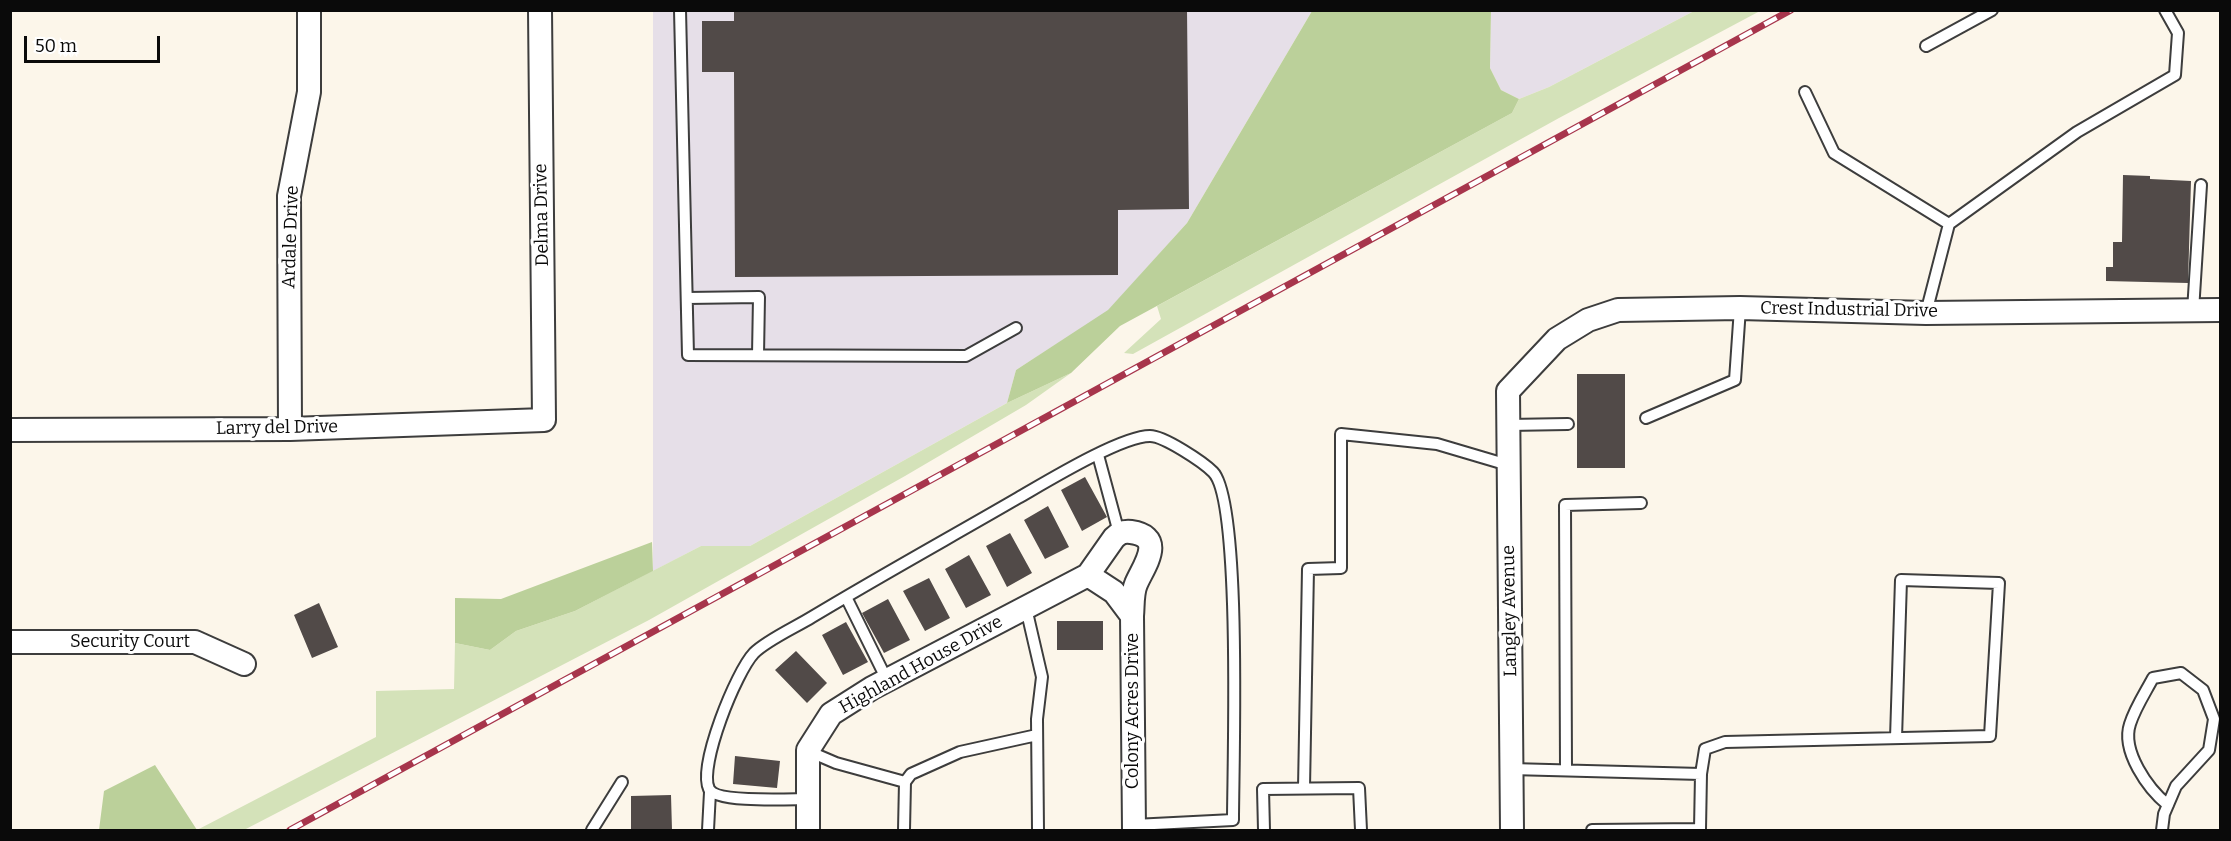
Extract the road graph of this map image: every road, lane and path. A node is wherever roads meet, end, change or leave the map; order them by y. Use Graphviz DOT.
graph roads {
  1 [pos="309,10"];
  2 [pos="540,10"];
  3 [pos="680,10"];
  4 [pos="1992,10"];
  5 [pos="2165,10"];
  6 [pos="1926,46"];
  7 [pos="1805,92"];
  8 [pos="2201,185"];
  9 [pos="1949,225"];
  10 [pos="687,298"];
  11 [pos="1740,308"];
  12 [pos="2193,310"];
  13 [pos="2220,310"];
  14 [pos="1926,313"];
  15 [pos="1016,328"];
  16 [pos="758,355"];
  17 [pos="1508,391"];
  18 [pos="1646,418"];
  19 [pos="544,420"];
  20 [pos="1568,424"];
  21 [pos="1508,425"];
  22 [pos="290,429"];
  23 [pos="10,430"];
  24 [pos="1098,455"];
  25 [pos="1508,465"];
  26 [pos="1641,504"];
  27 [pos="1119,533"];
  28 [pos="1088,575"];
  29 [pos="846,597"];
  30 [pos="1026,608"];
  31 [pos="1132,616"];
  32 [pos="10,642"];
  33 [pos="244,664"];
  34 [pos="887,680"];
  35 [pos="1037,735"];
  36 [pos="1896,738"];
  37 [pos="808,750"];
  38 [pos="1512,769"];
  39 [pos="1566,770"];
  40 [pos="1701,774"];
  41 [pos="622,782"];
  42 [pos="905,782"];
  43 [pos="1304,788"];
  44 [pos="710,792"];
  45 [pos="807,799"];
  46 [pos="2168,805"];
  47 [pos="1134,828"];
  48 [pos="592,831"];
  49 [pos="708,831"];
  50 [pos="808,831"];
  51 [pos="904,831"];
  52 [pos="1038,831"];
  53 [pos="1264,831"];
  54 [pos="1361,831"];
  55 [pos="1512,831"];
  56 [pos="1592,831"];
  57 [pos="2162,831"];
  1 -- 22 [label="street, Ardale Drive"];
  2 -- 19 [label="street, Delma Drive"];
  3 -- 10 [label="lane"];
  4 -- 6 [label="lane"];
  5 -- 9 [label="lane"];
  7 -- 9 [label="lane"];
  8 -- 12 [label="lane"];
  9 -- 14 [label="lane"];
  10 -- 16 [label="lane"];
  10 -- 16 [label="lane"];
  11 -- 14 [label="street, Crest Industrial Drive"];
  11 -- 17 [label="street, Crest Industrial Drive"];
  11 -- 18 [label="lane"];
  12 -- 13 [label="street, Crest Industrial Drive"];
  12 -- 14 [label="street, Crest Industrial Drive"];
  15 -- 16 [label="lane"];
  17 -- 21 [label="street, Langley Avenue"];
  19 -- 22 [label="street, Larry del Drive"];
  20 -- 21 [label="lane"];
  21 -- 25 [label="street, Langley Avenue"];
  22 -- 23 [label="street, Larry del Drive"];
  24 -- 27 [label="lane"];
  24 -- 29 [label="lane"];
  24 -- 47 [label="lane"];
  25 -- 38 [label="street, Langley Avenue"];
  25 -- 43 [label="lane"];
  26 -- 39 [label="lane"];
  27 -- 28 [label="street"];
  27 -- 31 [label="street"];
  28 -- 30 [label="street, Highland House Drive"];
  28 -- 31 [label="street, Colony Acres Drive"];
  29 -- 34 [label="lane"];
  29 -- 44 [label="lane"];
  30 -- 34 [label="street, Highland House Drive"];
  30 -- 35 [label="lane"];
  31 -- 47 [label="street, Colony Acres Drive"];
  32 -- 33 [label="street, Security Court"];
  34 -- 37 [label="street, Highland House Drive"];
  35 -- 42 [label="lane"];
  35 -- 52 [label="lane"];
  36 -- 36 [label="lane"];
  36 -- 40 [label="lane"];
  37 -- 42 [label="lane"];
  37 -- 45 [label="street"];
  38 -- 39 [label="lane"];
  38 -- 55 [label="street, Langley Avenue"];
  39 -- 40 [label="lane"];
  40 -- 56 [label="lane"];
  41 -- 48 [label="lane"];
  42 -- 51 [label="lane"];
  43 -- 53 [label="lane"];
  43 -- 54 [label="lane"];
  44 -- 45 [label="lane"];
  44 -- 49 [label="lane"];
  45 -- 50 [label="street"];
  46 -- 46 [label="lane"];
  46 -- 57 [label="lane"];
}
